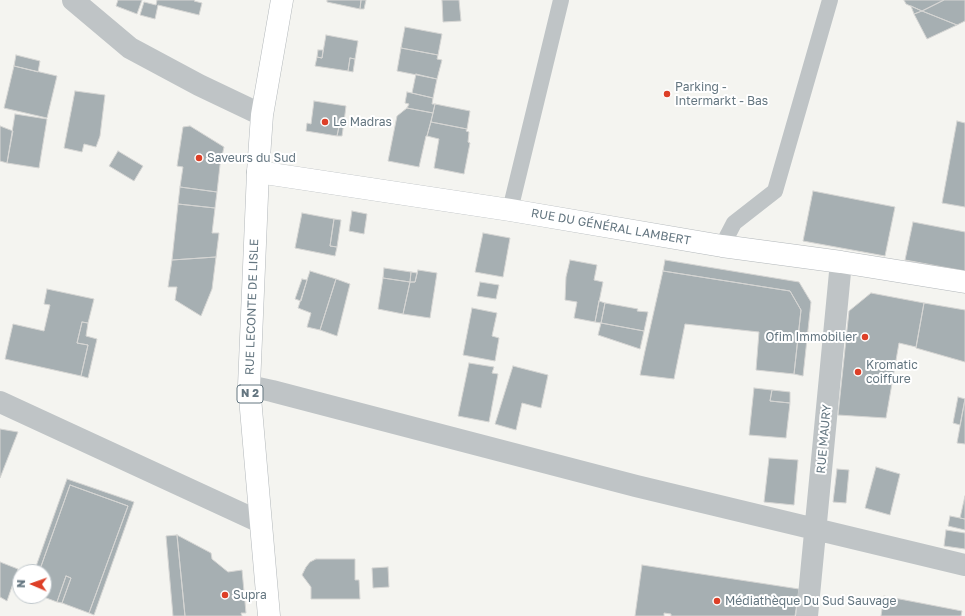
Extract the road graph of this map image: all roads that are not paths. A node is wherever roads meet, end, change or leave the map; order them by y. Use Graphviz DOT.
graph roads {
  1 [pos="73,0"];
  2 [pos="282,0"];
  3 [pos="561,0"];
  4 [pos="826,1"];
  5 [pos="262,115"];
  6 [pos="258,172"];
  7 [pos="510,210"];
  8 [pos="722,246"];
  9 [pos="841,262"];
  10 [pos="965,282"];
  11 [pos="249,386"];
  12 [pos="0,402"];
  13 [pos="260,522"];
  14 [pos="816,528"];
  15 [pos="965,565"];
  16 [pos="269,616"];
  17 [pos="807,616"];
  1 -- 5 [label="street"];
  2 -- 5 [label="street, RUE LECONTE DE LISLE / N 2"];
  3 -- 7 [label="lane"];
  4 -- 8 [label="lane"];
  5 -- 6 [label="street, RUE LECONTE DE LISLE / N 2"];
  6 -- 7 [label="street, RUE DU GÉNÉRAL LAMBERT"];
  6 -- 11 [label="street, RUE LECONTE DE LISLE / N 2"];
  7 -- 8 [label="street, RUE DU GÉNÉRAL LAMBERT"];
  8 -- 9 [label="street, RUE DU GÉNÉRAL LAMBERT"];
  9 -- 10 [label="street, RUE DU GÉNÉRAL LAMBERT"];
  9 -- 14 [label="street, RUE MAURY"];
  11 -- 13 [label="street, RUE LECONTE DE LISLE / N 2"];
  11 -- 14 [label="street"];
  12 -- 13 [label="street"];
  13 -- 16 [label="street, RUE LECONTE DE LISLE / N 2"];
  14 -- 15 [label="street"];
  14 -- 17 [label="street, RUE MAURY"];
}
